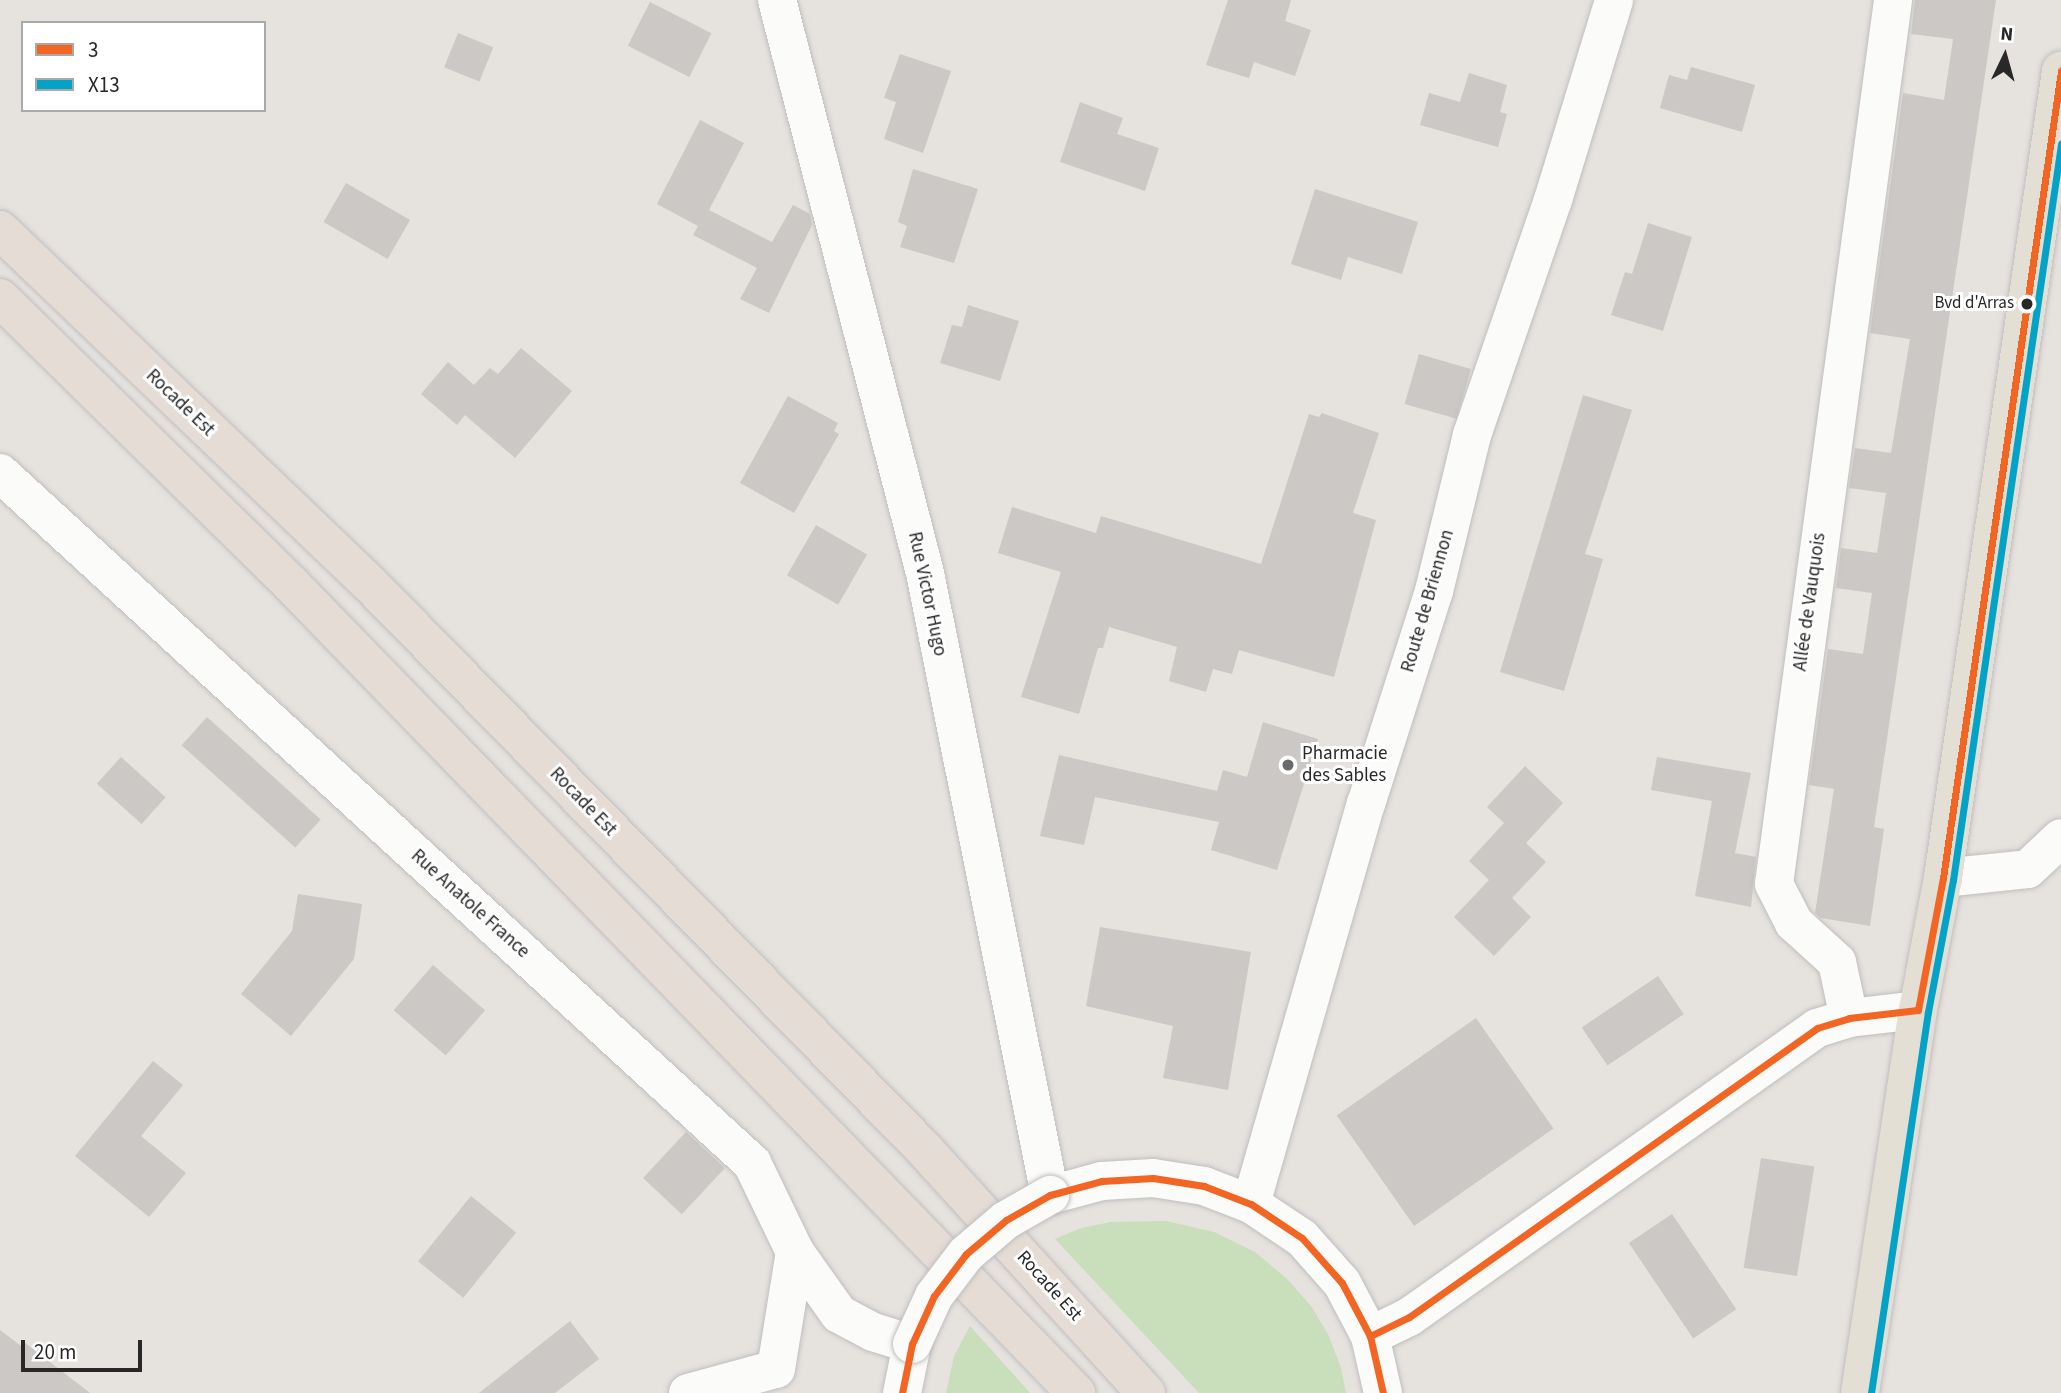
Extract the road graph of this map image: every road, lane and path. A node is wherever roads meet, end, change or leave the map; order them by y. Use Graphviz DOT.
graph roads {
  1 [pos="777,0"];
  2 [pos="1614,0"];
  3 [pos="1893,0"];
  4 [pos="2061,71"];
  5 [pos="0,230"];
  6 [pos="0,298"];
  7 [pos="0,473"];
  8 [pos="2061,838"];
  9 [pos="1943,878"];
  10 [pos="1918,1010"];
  11 [pos="1849,1018"];
  12 [pos="1050,1195"];
  13 [pos="1251,1204"];
  14 [pos="795,1252"];
  15 [pos="1370,1336"];
  16 [pos="912,1344"];
  17 [pos="780,1381"];
  18 [pos="688,1393"];
  19 [pos="902,1393"];
  20 [pos="1076,1393"];
  21 [pos="1146,1393"];
  22 [pos="1383,1393"];
  23 [pos="1860,1393"];
  1 -- 12 [label="street, Rue Victor Hugo"];
  2 -- 13 [label="street, Route de Briennon"];
  3 -- 11 [label="street, Allée de Vauquois"];
  4 -- 9 [label="main road"];
  5 -- 21 [label="highway, Rocade Est"];
  6 -- 20 [label="highway"];
  7 -- 14 [label="street, Rue Anatole France"];
  8 -- 9 [label="street"];
  9 -- 10 [label="main road"];
  10 -- 11 [label="street"];
  10 -- 23 [label="main road"];
  11 -- 15 [label="street"];
  12 -- 13 [label="street"];
  12 -- 16 [label="street, bridge"];
  13 -- 15 [label="street"];
  14 -- 16 [label="street, Rue Anatole France"];
  14 -- 17 [label="street"];
  15 -- 22 [label="street"];
  16 -- 19 [label="street"];
  17 -- 18 [label="street"];
}
